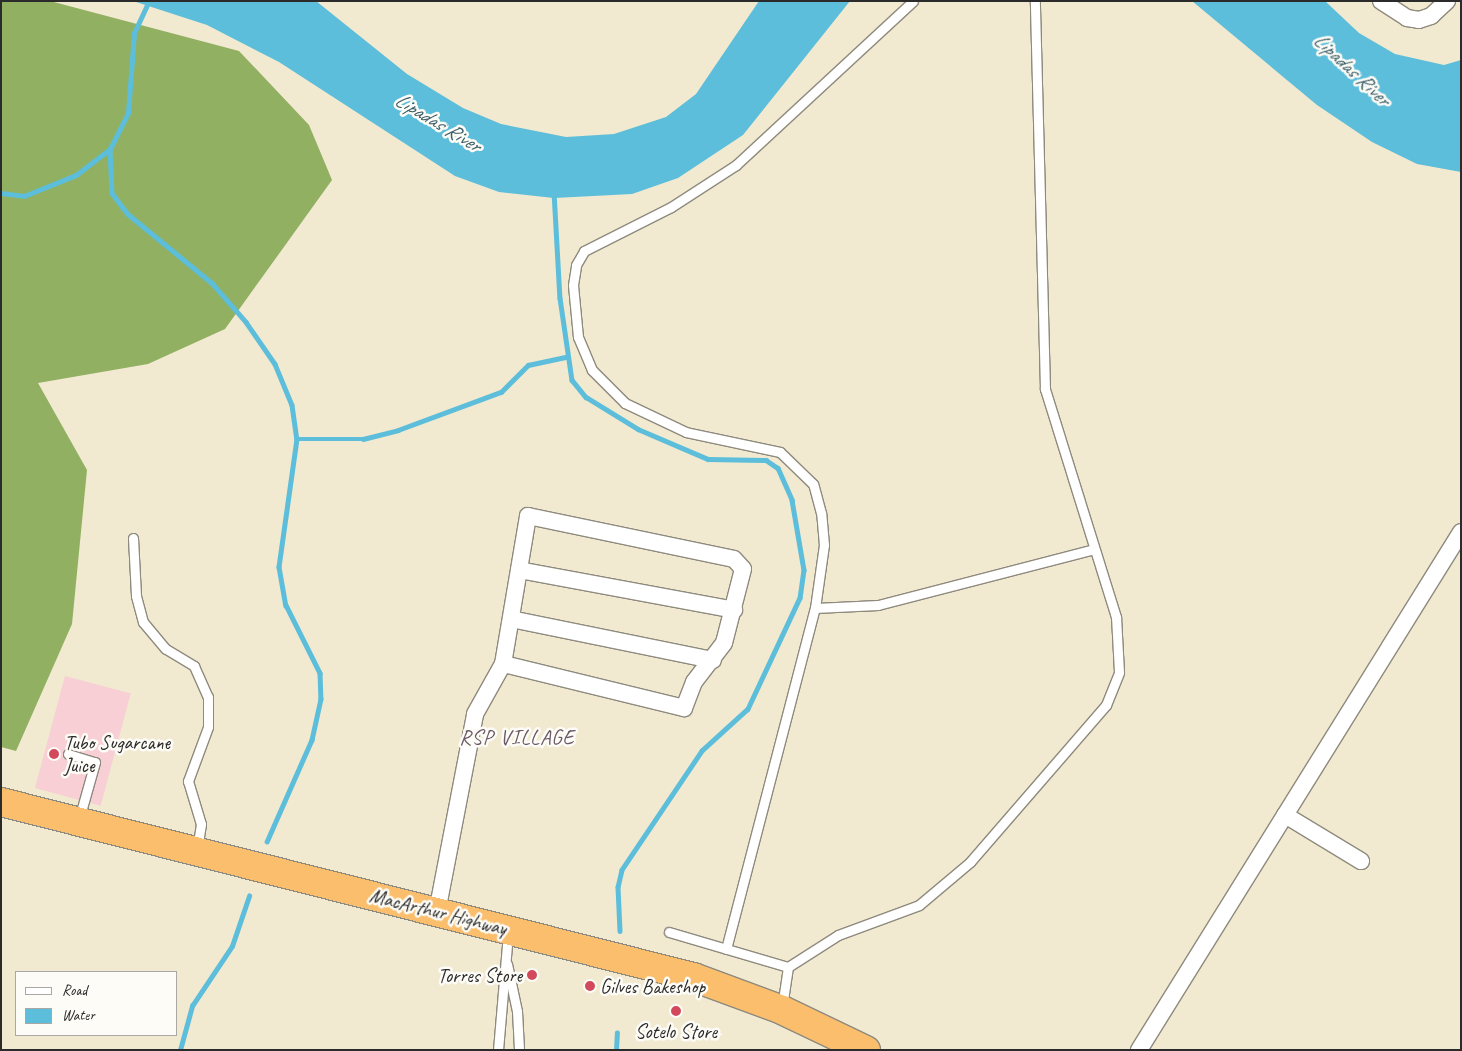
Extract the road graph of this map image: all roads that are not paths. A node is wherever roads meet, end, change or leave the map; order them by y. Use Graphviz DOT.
graph roads {
  1 [pos="913,1"];
  2 [pos="1035,1"];
  3 [pos="1381,1"];
  4 [pos="1447,1"];
  5 [pos="1461,532"];
  6 [pos="133,538"];
  7 [pos="1094,549"];
  8 [pos="519,570"];
  9 [pos="815,608"];
  10 [pos="734,610"];
  11 [pos="511,619"];
  12 [pos="712,660"];
  13 [pos="503,664"];
  14 [pos="68,754"];
  15 [pos="1,802"];
  16 [pos="1285,815"];
  17 [pos="78,821"];
  18 [pos="197,851"];
  19 [pos="1361,861"];
  20 [pos="437,912"];
  21 [pos="508,930"];
  22 [pos="670,932"];
  23 [pos="726,949"];
  24 [pos="506,961"];
  25 [pos="788,967"];
  26 [pos="782,1010"];
  27 [pos="498,1050"];
  28 [pos="519,1050"];
  29 [pos="866,1050"];
  30 [pos="1139,1050"];
  1 -- 9 [label="lane"];
  2 -- 7 [label="lane"];
  3 -- 4 [label="street"];
  5 -- 16 [label="street"];
  6 -- 18 [label="lane"];
  7 -- 9 [label="lane"];
  7 -- 25 [label="lane"];
  8 -- 10 [label="street"];
  8 -- 10 [label="street"];
  8 -- 11 [label="street"];
  9 -- 23 [label="lane"];
  10 -- 12 [label="street"];
  11 -- 12 [label="street"];
  11 -- 13 [label="street"];
  12 -- 13 [label="street"];
  13 -- 20 [label="street"];
  14 -- 17 [label="lane"];
  15 -- 17 [label="highway, MacArthur Highway"];
  16 -- 19 [label="street"];
  16 -- 30 [label="street"];
  17 -- 18 [label="highway, MacArthur Highway"];
  18 -- 20 [label="highway, MacArthur Highway"];
  20 -- 21 [label="highway, MacArthur Highway"];
  21 -- 24 [label="lane"];
  21 -- 26 [label="highway, MacArthur Highway"];
  22 -- 23 [label="lane"];
  23 -- 25 [label="lane"];
  24 -- 27 [label="lane"];
  24 -- 28 [label="lane"];
  25 -- 26 [label="lane"];
  26 -- 29 [label="highway, MacArthur Highway"];
}
